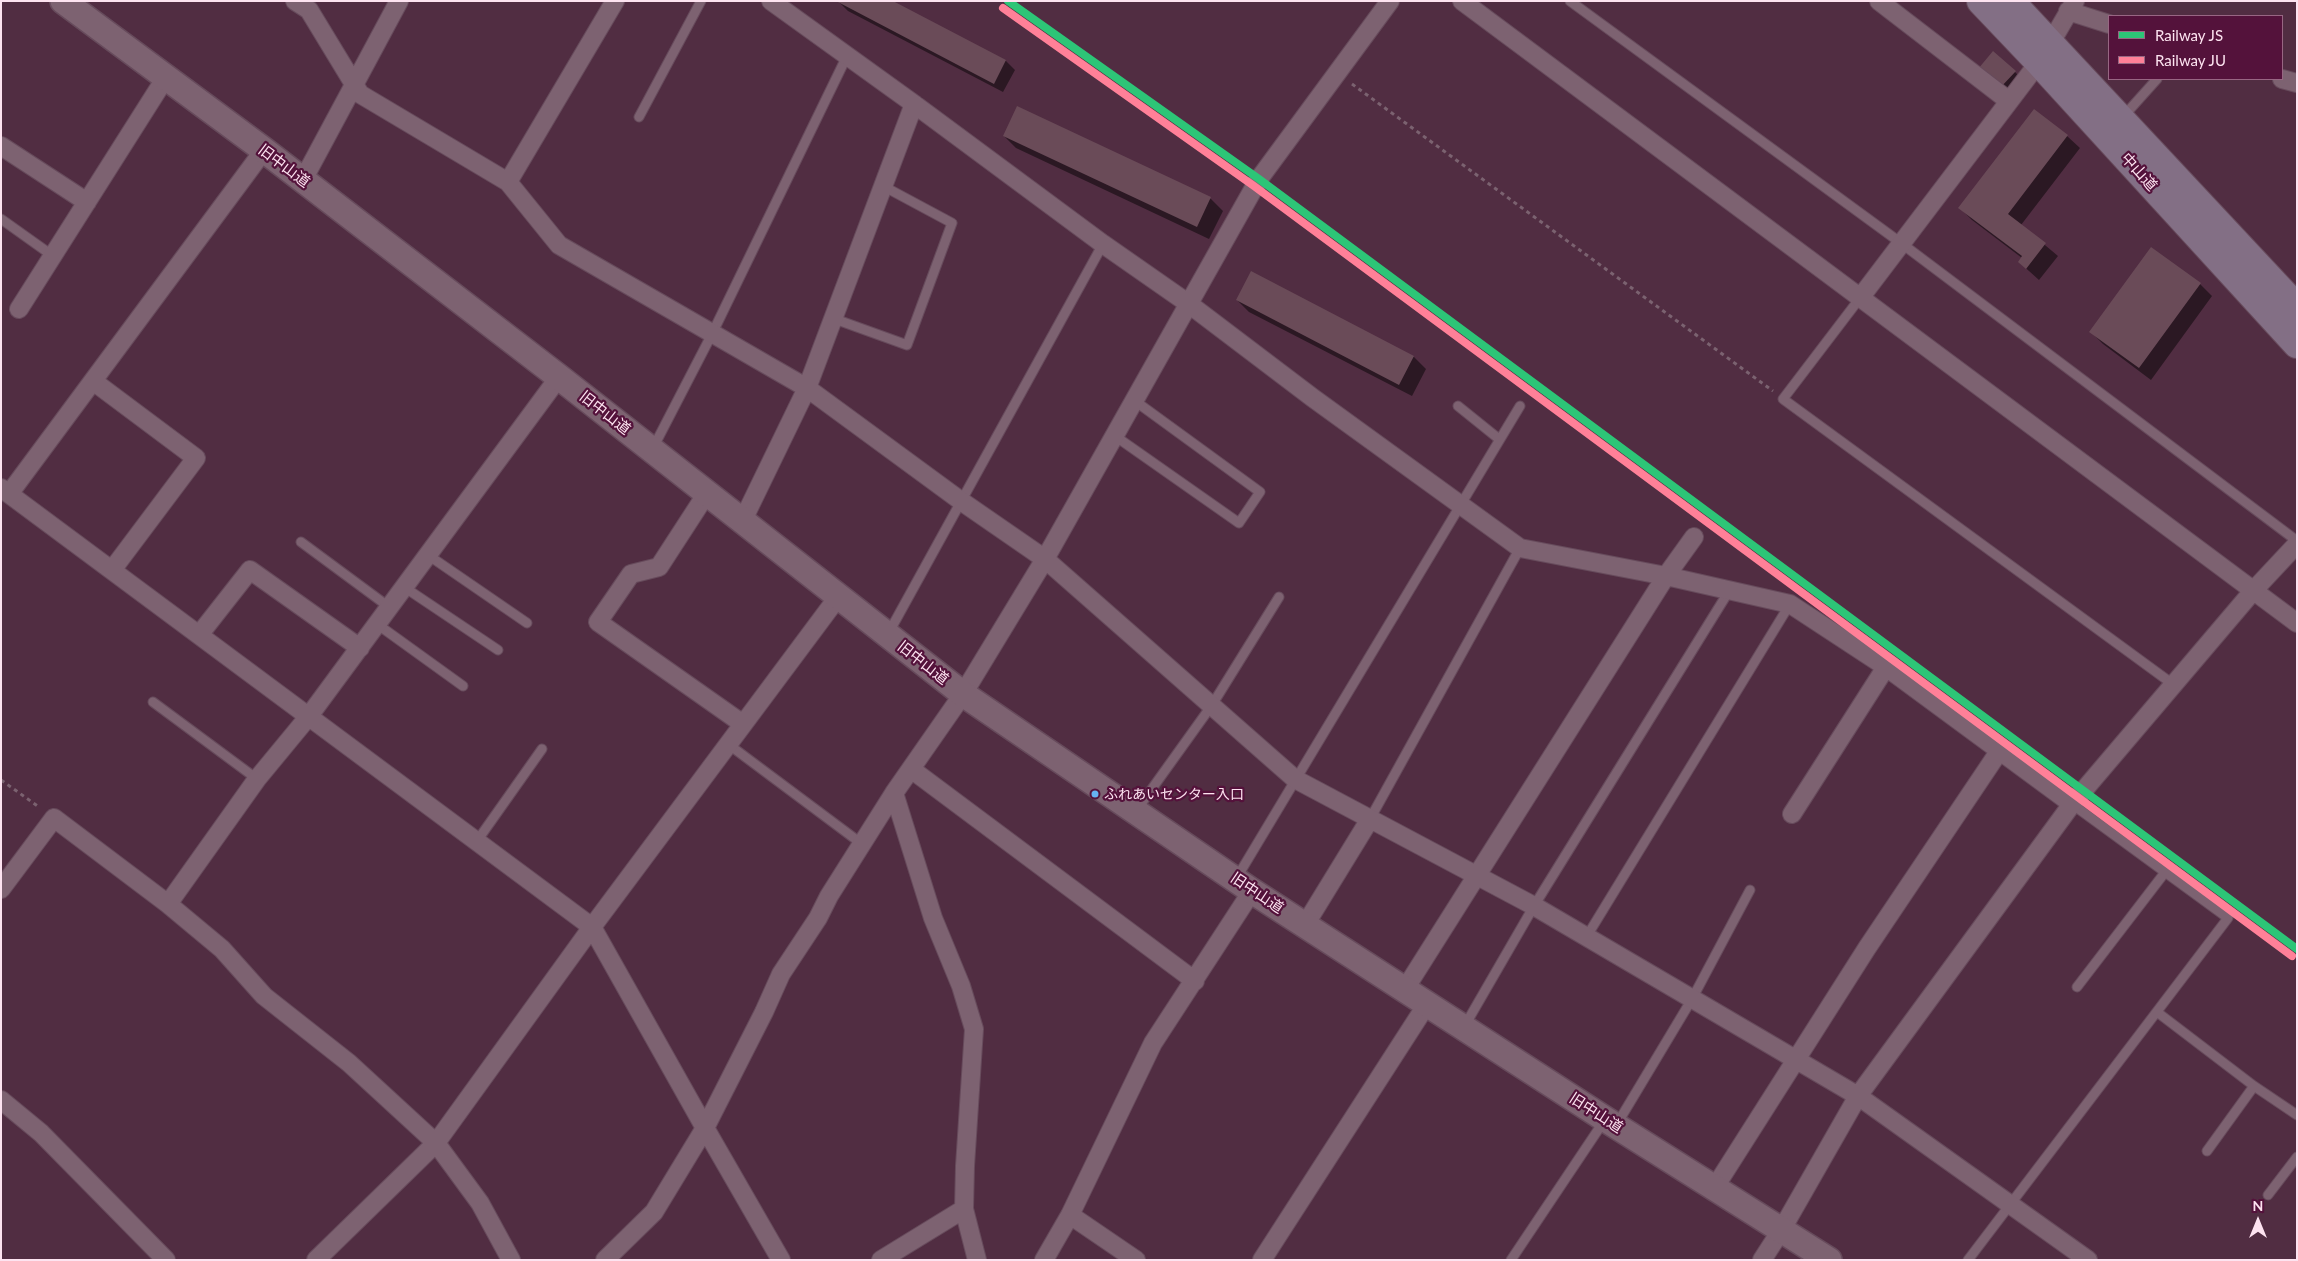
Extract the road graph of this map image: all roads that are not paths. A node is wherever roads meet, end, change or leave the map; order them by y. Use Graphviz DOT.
graph roads {
  1 [pos="63,1"];
  2 [pos="295,1"];
  3 [pos="399,1"];
  4 [pos="614,1"];
  5 [pos="701,1"];
  6 [pos="771,1"];
  7 [pos="1390,1"];
  8 [pos="1462,1"];
  9 [pos="1570,1"];
  10 [pos="1879,1"];
  11 [pos="1981,1"];
  12 [pos="2010,1"];
  13 [pos="2071,6"];
  14 [pos="2108,24"];
  15 [pos="2045,53"];
  16 [pos="847,56"];
  17 [pos="166,77"];
  18 [pos="2283,79"];
  19 [pos="2156,80"];
  20 [pos="354,84"];
  21 [pos="2297,84"];
  22 [pos="2010,101"];
  23 [pos="914,104"];
  24 [pos="639,117"];
  25 [pos="2121,120"];
  26 [pos="1,146"];
  27 [pos="264,150"];
  28 [pos="303,180"];
  29 [pos="508,182"];
  30 [pos="883,186"];
  31 [pos="87,202"];
  32 [pos="1,219"];
  33 [pos="1901,243"];
  34 [pos="1103,244"];
  35 [pos="53,256"];
  36 [pos="1860,298"];
  37 [pos="1189,304"];
  38 [pos="2297,308"];
  39 [pos="19,309"];
  40 [pos="832,318"];
  41 [pos="712,334"];
  42 [pos="2297,344"];
  43 [pos="559,377"];
  44 [pos="93,381"];
  45 [pos="807,388"];
  46 [pos="1135,401"];
  47 [pos="1458,406"];
  48 [pos="1520,406"];
  49 [pos="1115,436"];
  50 [pos="1499,440"];
  51 [pos="652,450"];
  52 [pos="5,491"];
  53 [pos="706,492"];
  54 [pos="961,501"];
  55 [pos="1460,505"];
  56 [pos="743,520"];
  57 [pos="1694,537"];
  58 [pos="301,542"];
  59 [pos="2297,542"];
  60 [pos="1520,548"];
  61 [pos="428,555"];
  62 [pos="1045,559"];
  63 [pos="112,570"];
  64 [pos="1666,576"];
  65 [pos="404,587"];
  66 [pos="1729,591"];
  67 [pos="2253,591"];
  68 [pos="838,597"];
  69 [pos="1279,597"];
  70 [pos="1790,604"];
  71 [pos="390,607"];
  72 [pos="527,623"];
  73 [pos="2297,623"];
  74 [pos="378,624"];
  75 [pos="199,635"];
  76 [pos="888,635"];
  77 [pos="360,648"];
  78 [pos="498,650"];
  79 [pos="1886,667"];
  80 [pos="463,686"];
  81 [pos="2174,686"];
  82 [pos="963,694"];
  83 [pos="153,702"];
  84 [pos="1212,705"];
  85 [pos="309,716"];
  86 [pos="743,724"];
  87 [pos="728,744"];
  88 [pos="542,749"];
  89 [pos="2000,750"];
  90 [pos="911,769"];
  91 [pos="257,779"];
  92 [pos="1295,779"];
  93 [pos="894,794"];
  94 [pos="2072,804"];
  95 [pos="1136,811"];
  96 [pos="1792,814"];
  97 [pos="1370,819"];
  98 [pos="477,841"];
  99 [pos="862,844"];
  100 [pos="2166,871"];
  101 [pos="1477,876"];
  102 [pos="1244,885"];
  103 [pos="1,889"];
  104 [pos="1750,890"];
  105 [pos="168,904"];
  106 [pos="1534,906"];
  107 [pos="1305,925"];
  108 [pos="592,927"];
  109 [pos="1587,936"];
  110 [pos="1195,982"];
  111 [pos="2077,987"];
  112 [pos="1405,989"];
  113 [pos="1692,999"];
  114 [pos="1427,1004"];
  115 [pos="2157,1012"];
  116 [pos="1463,1027"];
  117 [pos="1796,1060"];
  118 [pos="2254,1086"];
  119 [pos="1858,1096"];
  120 [pos="1,1100"];
  121 [pos="2297,1115"];
  122 [pos="1610,1123"];
  123 [pos="705,1128"];
  124 [pos="436,1142"];
  125 [pos="2207,1151"];
  126 [pos="2297,1157"];
  127 [pos="1715,1187"];
  128 [pos="2268,1195"];
  129 [pos="2012,1205"];
  130 [pos="964,1209"];
  131 [pos="1070,1215"];
  132 [pos="1782,1229"];
  133 [pos="166,1260"];
  134 [pos="316,1260"];
  135 [pos="512,1260"];
  136 [pos="605,1260"];
  137 [pos="782,1260"];
  138 [pos="881,1260"];
  139 [pos="977,1260"];
  140 [pos="1044,1260"];
  141 [pos="1136,1260"];
  142 [pos="1262,1260"];
  143 [pos="1511,1260"];
  144 [pos="1762,1260"];
  145 [pos="1830,1260"];
  146 [pos="1968,1260"];
  147 [pos="2088,1260"];
  1 -- 17 [label="main road, 旧中山道"];
  2 -- 20 [label="street"];
  3 -- 20 [label="street"];
  4 -- 29 [label="street"];
  5 -- 24 [label="lane"];
  6 -- 16 [label="street"];
  7 -- 37 [label="street"];
  8 -- 36 [label="street"];
  9 -- 33 [label="lane"];
  10 -- 22 [label="street"];
  11 -- 15 [label="highway, 中山道"];
  12 -- 15 [label="highway, 中山道"];
  13 -- 14 [label="street"];
  13 -- 15 [label="street"];
  15 -- 22 [label="street"];
  15 -- 25 [label="highway, 中山道"];
  15 -- 42 [label="highway, 中山道"];
  16 -- 23 [label="street"];
  16 -- 41 [label="lane"];
  17 -- 27 [label="main road, 旧中山道"];
  17 -- 31 [label="street"];
  18 -- 21 [label="street"];
  19 -- 25 [label="lane"];
  20 -- 28 [label="street"];
  20 -- 29 [label="street"];
  22 -- 33 [label="street"];
  23 -- 30 [label="street"];
  23 -- 34 [label="street"];
  25 -- 38 [label="highway, 中山道"];
  26 -- 31 [label="street"];
  27 -- 28 [label="main road, 旧中山道"];
  27 -- 44 [label="street"];
  28 -- 43 [label="main road, 旧中山道"];
  29 -- 41 [label="street"];
  30 -- 40 [label="street"];
  30 -- 40 [label="lane"];
  31 -- 35 [label="street"];
  32 -- 35 [label="lane"];
  33 -- 36 [label="street"];
  33 -- 59 [label="lane"];
  34 -- 37 [label="street"];
  34 -- 54 [label="lane"];
  35 -- 39 [label="street"];
  36 -- 67 [label="street"];
  36 -- 81 [label="lane"];
  37 -- 46 [label="street"];
  37 -- 55 [label="street"];
  40 -- 45 [label="street"];
  41 -- 45 [label="street"];
  41 -- 51 [label="lane"];
  43 -- 51 [label="main road, 旧中山道"];
  43 -- 61 [label="street"];
  44 -- 52 [label="street"];
  44 -- 63 [label="street"];
  45 -- 54 [label="street"];
  45 -- 56 [label="street"];
  46 -- 49 [label="street"];
  46 -- 49 [label="lane"];
  47 -- 50 [label="lane"];
  48 -- 50 [label="lane"];
  49 -- 62 [label="street"];
  50 -- 55 [label="lane"];
  51 -- 53 [label="main road, 旧中山道"];
  52 -- 63 [label="street"];
  53 -- 56 [label="main road, 旧中山道"];
  53 -- 86 [label="street"];
  54 -- 62 [label="street"];
  54 -- 76 [label="lane"];
  55 -- 60 [label="street"];
  55 -- 92 [label="lane"];
  56 -- 68 [label="main road, 旧中山道"];
  57 -- 64 [label="street"];
  58 -- 71 [label="lane"];
  59 -- 67 [label="street"];
  60 -- 64 [label="street"];
  60 -- 97 [label="lane"];
  61 -- 65 [label="street"];
  61 -- 72 [label="lane"];
  62 -- 82 [label="street"];
  62 -- 84 [label="street"];
  63 -- 75 [label="street"];
  64 -- 66 [label="street"];
  64 -- 101 [label="street"];
  65 -- 71 [label="street"];
  65 -- 78 [label="lane"];
  66 -- 70 [label="street"];
  66 -- 106 [label="lane"];
  67 -- 73 [label="street"];
  67 -- 81 [label="street"];
  68 -- 76 [label="main road, 旧中山道"];
  68 -- 86 [label="street"];
  69 -- 84 [label="lane"];
  70 -- 79 [label="street"];
  70 -- 109 [label="lane"];
  71 -- 74 [label="street"];
  74 -- 77 [label="street"];
  74 -- 80 [label="lane"];
  75 -- 77 [label="street"];
  75 -- 85 [label="street"];
  76 -- 82 [label="main road, 旧中山道"];
  77 -- 85 [label="street"];
  79 -- 89 [label="street"];
  79 -- 96 [label="street"];
  81 -- 94 [label="street"];
  82 -- 90 [label="street"];
  82 -- 95 [label="main road, 旧中山道"];
  83 -- 91 [label="lane"];
  84 -- 92 [label="street"];
  84 -- 95 [label="lane"];
  85 -- 91 [label="street"];
  85 -- 98 [label="street"];
  86 -- 87 [label="street"];
  87 -- 99 [label="lane"];
  87 -- 108 [label="street"];
  88 -- 98 [label="lane"];
  89 -- 94 [label="street"];
  89 -- 117 [label="street"];
  90 -- 93 [label="street"];
  90 -- 110 [label="street"];
  91 -- 105 [label="street"];
  92 -- 97 [label="street"];
  92 -- 102 [label="lane"];
  93 -- 99 [label="street"];
  93 -- 130 [label="street"];
  94 -- 100 [label="lane"];
  94 -- 119 [label="street"];
  95 -- 102 [label="main road, 旧中山道"];
  97 -- 101 [label="street"];
  97 -- 107 [label="street"];
  98 -- 108 [label="street"];
  99 -- 123 [label="street"];
  100 -- 111 [label="lane"];
  100 -- 115 [label="lane"];
  101 -- 106 [label="street"];
  101 -- 112 [label="street"];
  102 -- 107 [label="main road, 旧中山道"];
  102 -- 110 [label="street"];
  103 -- 105 [label="street"];
  104 -- 113 [label="lane"];
  105 -- 124 [label="street"];
  106 -- 109 [label="street"];
  106 -- 116 [label="lane"];
  107 -- 112 [label="main road, 旧中山道"];
  108 -- 123 [label="street"];
  108 -- 124 [label="street"];
  109 -- 113 [label="street"];
  110 -- 131 [label="street"];
  112 -- 114 [label="main road, 旧中山道"];
  113 -- 117 [label="street"];
  113 -- 122 [label="lane"];
  114 -- 116 [label="main road, 旧中山道"];
  114 -- 142 [label="street"];
  115 -- 118 [label="lane"];
  115 -- 129 [label="lane"];
  116 -- 122 [label="main road, 旧中山道"];
  117 -- 119 [label="street"];
  117 -- 127 [label="street"];
  118 -- 121 [label="lane"];
  118 -- 125 [label="lane"];
  119 -- 129 [label="street"];
  119 -- 132 [label="street"];
  120 -- 133 [label="street"];
  122 -- 127 [label="main road, 旧中山道"];
  122 -- 143 [label="lane"];
  123 -- 136 [label="street"];
  123 -- 137 [label="street"];
  124 -- 134 [label="street"];
  124 -- 135 [label="street"];
  126 -- 128 [label="lane"];
  127 -- 132 [label="main road, 旧中山道"];
  129 -- 146 [label="lane"];
  129 -- 147 [label="street"];
  130 -- 138 [label="street"];
  130 -- 139 [label="street"];
  131 -- 140 [label="street"];
  131 -- 141 [label="street"];
  132 -- 144 [label="street"];
  132 -- 145 [label="main road, 旧中山道"];
}
